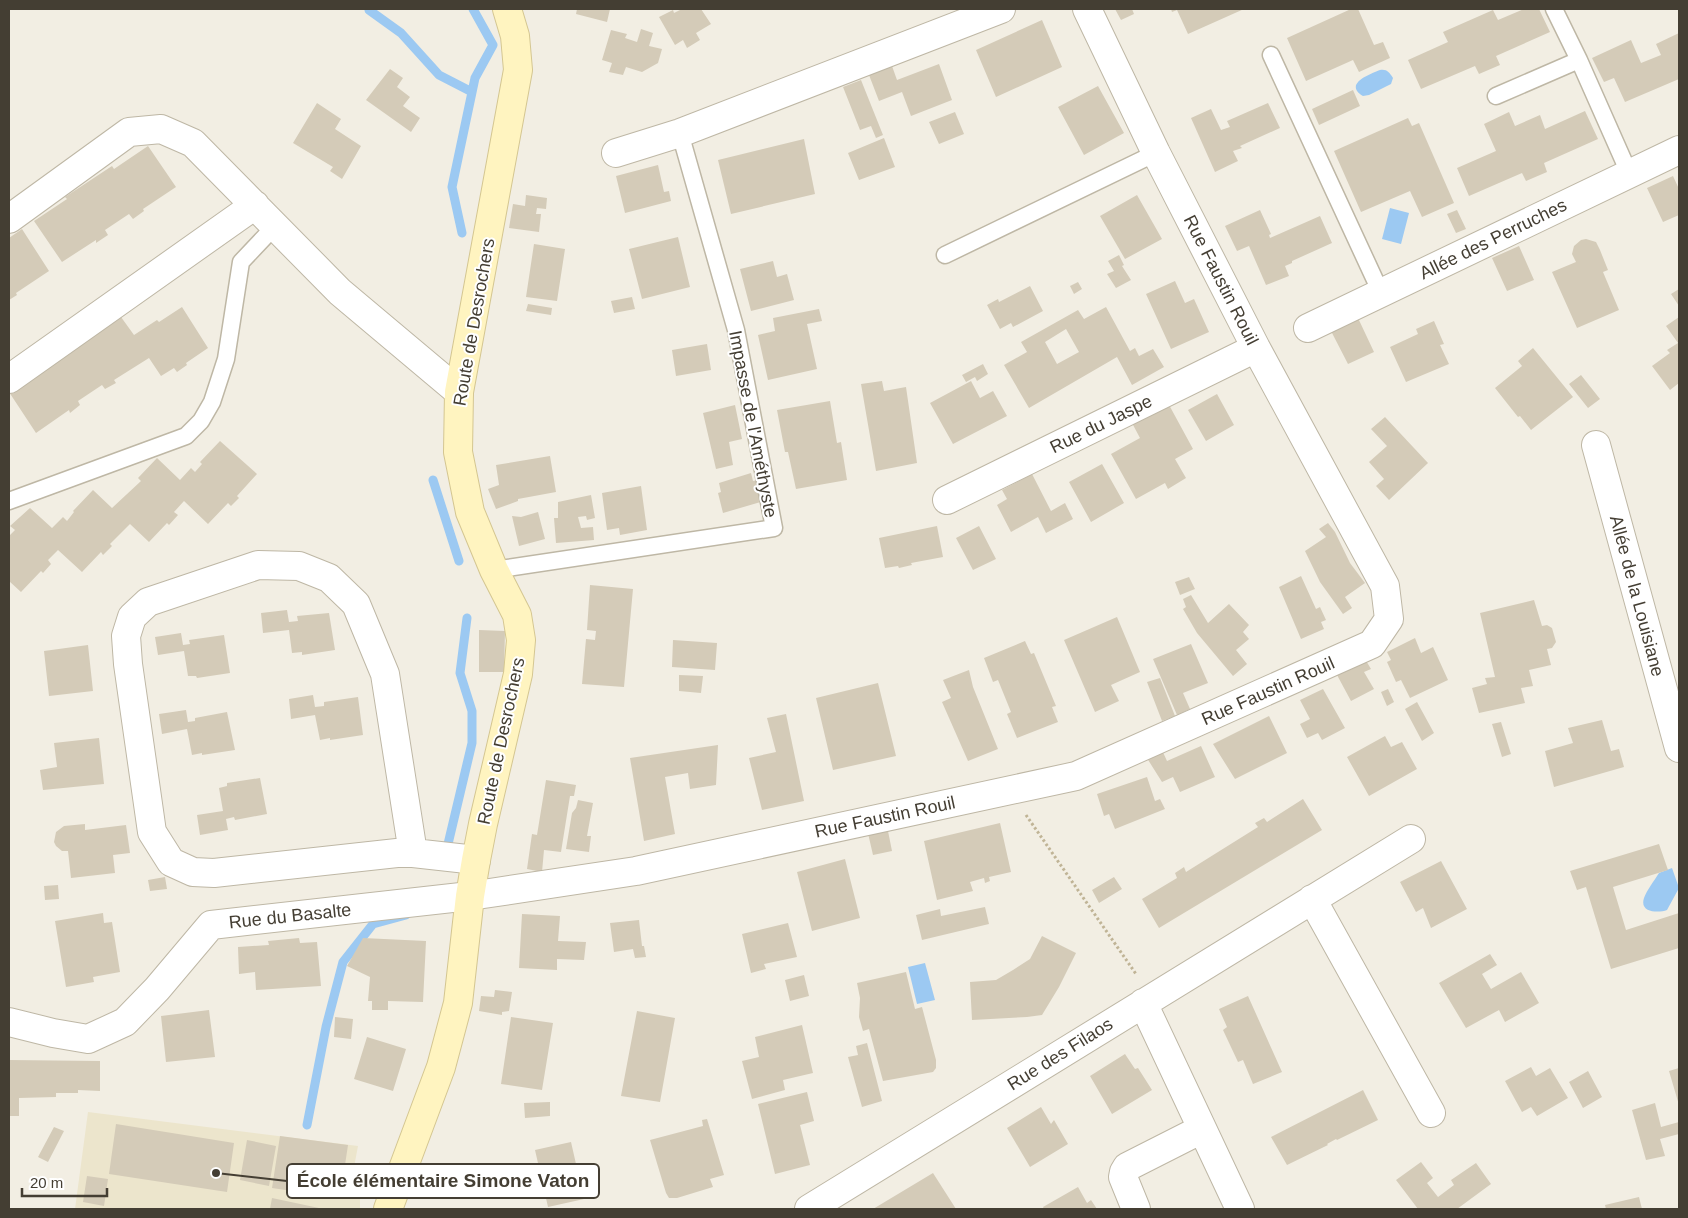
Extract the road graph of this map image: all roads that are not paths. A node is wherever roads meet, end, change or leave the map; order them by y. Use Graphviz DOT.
graph roads {
  1 [pos="507,9"];
  2 [pos="1001,9"];
  3 [pos="1087,9"];
  4 [pos="1554,9"];
  5 [pos="1271,55"];
  6 [pos="1579,60"];
  7 [pos="1496,96"];
  8 [pos="680,134"];
  9 [pos="1679,150"];
  10 [pos="616,153"];
  11 [pos="1156,154"];
  12 [pos="1629,173"];
  13 [pos="255,205"];
  14 [pos="9,219"];
  15 [pos="275,226"];
  16 [pos="945,255"];
  17 [pos="1381,293"];
  18 [pos="1308,328"];
  19 [pos="1256,348"];
  20 [pos="9,379"];
  21 [pos="458,392"];
  22 [pos="1596,444"];
  23 [pos="947,500"];
  24 [pos="9,501"];
  25 [pos="494,570"];
  26 [pos="1679,748"];
  27 [pos="1410,839"];
  28 [pos="413,853"];
  29 [pos="476,860"];
  30 [pos="470,896"];
  31 [pos="1312,899"];
  32 [pos="1148,1000"];
  33 [pos="9,1022"];
  34 [pos="1431,1114"];
  35 [pos="1202,1129"];
  36 [pos="818,1207"];
  37 [pos="388,1209"];
  38 [pos="1136,1209"];
  39 [pos="1240,1209"];
  1 -- 21 [label="street, Route de Desrochers"];
  2 -- 8 [label="street"];
  3 -- 11 [label="street, Rue Faustin Rouil"];
  4 -- 6 [label="lane"];
  5 -- 17 [label="lane"];
  6 -- 7 [label="lane"];
  6 -- 12 [label="lane"];
  8 -- 10 [label="street"];
  8 -- 25 [label="lane, Impasse de l'Améthyste"];
  9 -- 12 [label="street, Allée des Perruches"];
  11 -- 16 [label="lane"];
  11 -- 19 [label="street, Rue Faustin Rouil"];
  12 -- 17 [label="street, Allée des Perruches"];
  13 -- 14 [label="street"];
  13 -- 15 [label="street"];
  13 -- 20 [label="street"];
  15 -- 21 [label="street"];
  15 -- 24 [label="lane"];
  17 -- 18 [label="street, Allée des Perruches"];
  19 -- 23 [label="street, Rue du Jaspe"];
  19 -- 30 [label="street, Rue Faustin Rouil"];
  21 -- 25 [label="street, Route de Desrochers"];
  22 -- 26 [label="street, Allée de la Louisiane"];
  25 -- 29 [label="street, Route de Desrochers"];
  27 -- 31 [label="street, Rue des Filaos"];
  28 -- 28 [label="street"];
  28 -- 29 [label="street"];
  29 -- 30 [label="street, Route de Desrochers"];
  30 -- 33 [label="street, Rue du Basalte"];
  30 -- 37 [label="street, Route de Desrochers"];
  31 -- 32 [label="street, Rue des Filaos"];
  31 -- 34 [label="street"];
  32 -- 35 [label="street"];
  32 -- 36 [label="street, Rue des Filaos"];
  35 -- 38 [label="street"];
  35 -- 39 [label="street"];
}
